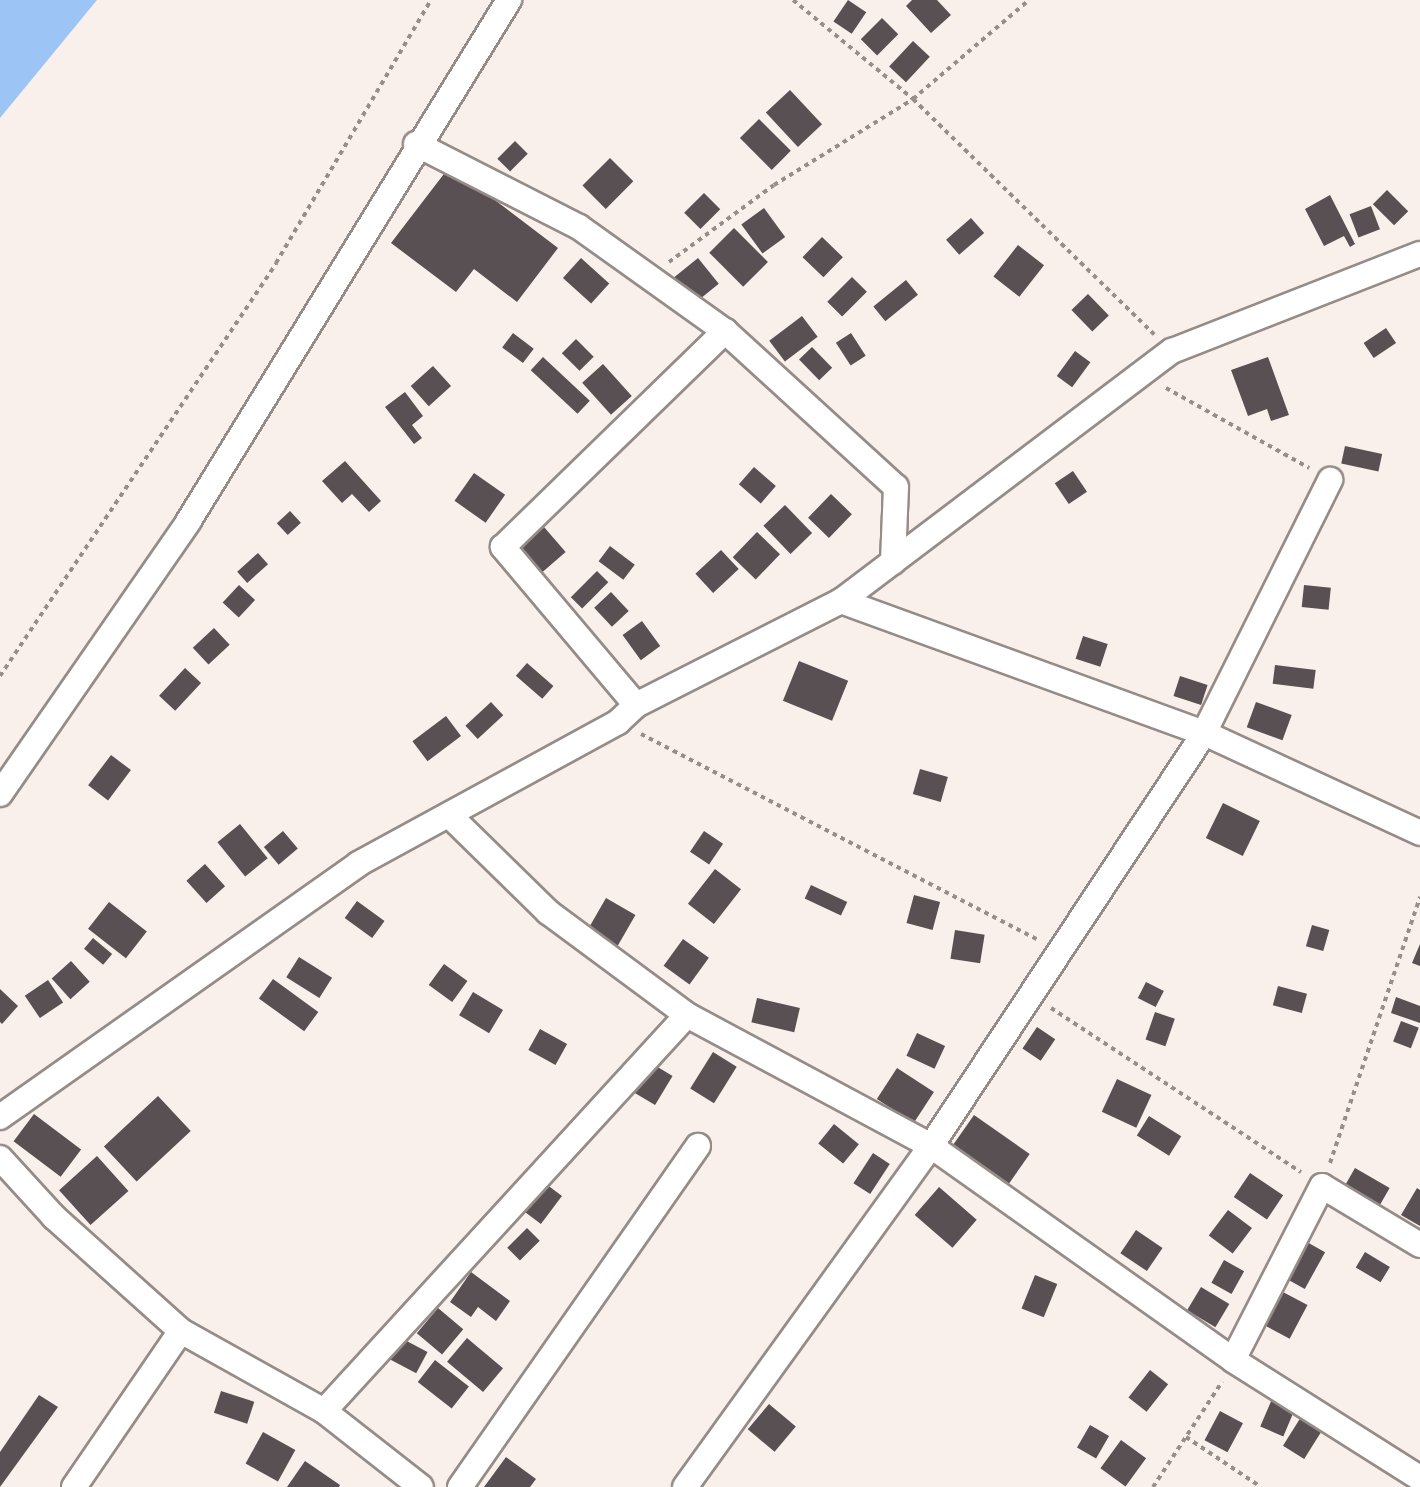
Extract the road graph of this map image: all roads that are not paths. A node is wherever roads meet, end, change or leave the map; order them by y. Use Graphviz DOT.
graph roads {
  1 [pos="509,0"];
  2 [pos="416,144"];
  3 [pos="1420,254"];
  4 [pos="725,331"];
  5 [pos="1330,480"];
  6 [pos="893,562"];
  7 [pos="841,601"];
  8 [pos="636,705"];
  9 [pos="1204,733"];
  10 [pos="0,794"];
  11 [pos="448,815"];
  12 [pos="1420,833"];
  13 [pos="687,1015"];
  14 [pos="0,1117"];
  15 [pos="698,1146"];
  16 [pos="931,1146"];
  17 [pos="0,1158"];
  18 [pos="1420,1245"];
  19 [pos="181,1331"];
  20 [pos="1233,1360"];
  21 [pos="324,1411"];
  22 [pos="1420,1478"];
  23 [pos="74,1487"];
  24 [pos="421,1487"];
  25 [pos="460,1487"];
  26 [pos="685,1487"];
  1 -- 2 [label="street"];
  2 -- 4 [label="street"];
  2 -- 10 [label="street"];
  3 -- 6 [label="street"];
  4 -- 6 [label="street"];
  4 -- 8 [label="street"];
  5 -- 9 [label="street"];
  6 -- 7 [label="street"];
  7 -- 8 [label="street"];
  7 -- 9 [label="street"];
  8 -- 11 [label="street"];
  9 -- 12 [label="street"];
  9 -- 16 [label="street"];
  11 -- 13 [label="street"];
  11 -- 14 [label="street"];
  13 -- 16 [label="street"];
  13 -- 21 [label="street"];
  15 -- 25 [label="street"];
  16 -- 20 [label="street"];
  16 -- 26 [label="street"];
  17 -- 19 [label="street"];
  18 -- 20 [label="street"];
  19 -- 21 [label="street"];
  19 -- 23 [label="street"];
  20 -- 22 [label="street"];
  21 -- 24 [label="street"];
}
